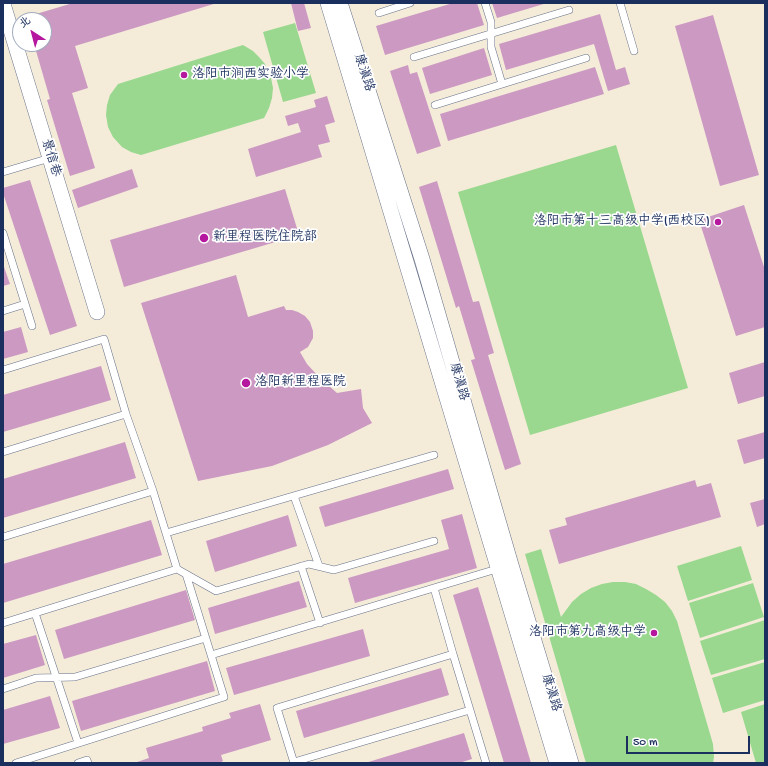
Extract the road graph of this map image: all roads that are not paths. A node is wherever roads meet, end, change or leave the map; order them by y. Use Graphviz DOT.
graph roads {
  1 [pos="328,3"];
  2 [pos="340,3"];
  3 [pos="410,3"];
  4 [pos="485,3"];
  5 [pos="620,3"];
  6 [pos="3,4"];
  7 [pos="569,10"];
  8 [pos="379,12"];
  9 [pos="491,34"];
  10 [pos="634,51"];
  11 [pos="414,57"];
  12 [pos="586,58"];
  13 [pos="502,84"];
  14 [pos="435,105"];
  15 [pos="50,158"];
  16 [pos="3,172"];
  17 [pos="4,237"];
  18 [pos="25,304"];
  19 [pos="3,310"];
  20 [pos="96,312"];
  21 [pos="32,326"];
  22 [pos="3,370"];
  23 [pos="126,414"];
  24 [pos="3,452"];
  25 [pos="434,455"];
  26 [pos="153,491"];
  27 [pos="294,496"];
  28 [pos="166,533"];
  29 [pos="3,537"];
  30 [pos="434,541"];
  31 [pos="301,566"];
  32 [pos="319,566"];
  33 [pos="505,566"];
  34 [pos="177,569"];
  35 [pos="186,574"];
  36 [pos="434,588"];
  37 [pos="35,613"];
  38 [pos="320,622"];
  39 [pos="3,623"];
  40 [pos="206,638"];
  41 [pos="453,654"];
  42 [pos="211,655"];
  43 [pos="56,678"];
  44 [pos="3,689"];
  45 [pos="470,710"];
  46 [pos="78,743"];
  47 [pos="16,763"];
  48 [pos="78,763"];
  49 [pos="88,763"];
  50 [pos="294,763"];
  51 [pos="486,763"];
  52 [pos="557,763"];
  53 [pos="571,763"];
  1 -- 33 [label="street, 康滇路"];
  2 -- 33 [label="street, 康滇路"];
  3 -- 8 [label="lane"];
  4 -- 9 [label="lane"];
  5 -- 10 [label="lane"];
  6 -- 15 [label="street, 景信巷"];
  7 -- 9 [label="lane"];
  9 -- 11 [label="lane"];
  9 -- 13 [label="lane"];
  12 -- 13 [label="lane"];
  13 -- 14 [label="lane"];
  15 -- 16 [label="lane"];
  15 -- 20 [label="street, 景信巷"];
  17 -- 18 [label="lane"];
  18 -- 19 [label="lane"];
  18 -- 21 [label="lane"];
  22 -- 23 [label="lane"];
  23 -- 24 [label="lane"];
  23 -- 26 [label="lane"];
  25 -- 27 [label="lane"];
  26 -- 28 [label="lane"];
  26 -- 29 [label="lane"];
  27 -- 28 [label="lane"];
  27 -- 32 [label="lane"];
  28 -- 34 [label="lane"];
  30 -- 32 [label="lane"];
  31 -- 32 [label="lane"];
  31 -- 35 [label="lane"];
  31 -- 38 [label="lane"];
  33 -- 36 [label="lane"];
  33 -- 52 [label="street, 康滇路"];
  33 -- 53 [label="street, 康滇路"];
  34 -- 35 [label="lane"];
  34 -- 37 [label="lane"];
  35 -- 40 [label="lane"];
  36 -- 38 [label="lane"];
  36 -- 41 [label="lane"];
  37 -- 39 [label="lane"];
  37 -- 43 [label="lane"];
  38 -- 42 [label="lane"];
  40 -- 42 [label="lane"];
  40 -- 43 [label="lane"];
  41 -- 45 [label="lane"];
  41 -- 50 [label="lane"];
  42 -- 46 [label="lane"];
  43 -- 44 [label="lane"];
  43 -- 46 [label="lane"];
  45 -- 50 [label="lane"];
  45 -- 51 [label="lane"];
  46 -- 47 [label="lane"];
  48 -- 49 [label="lane"];
}
